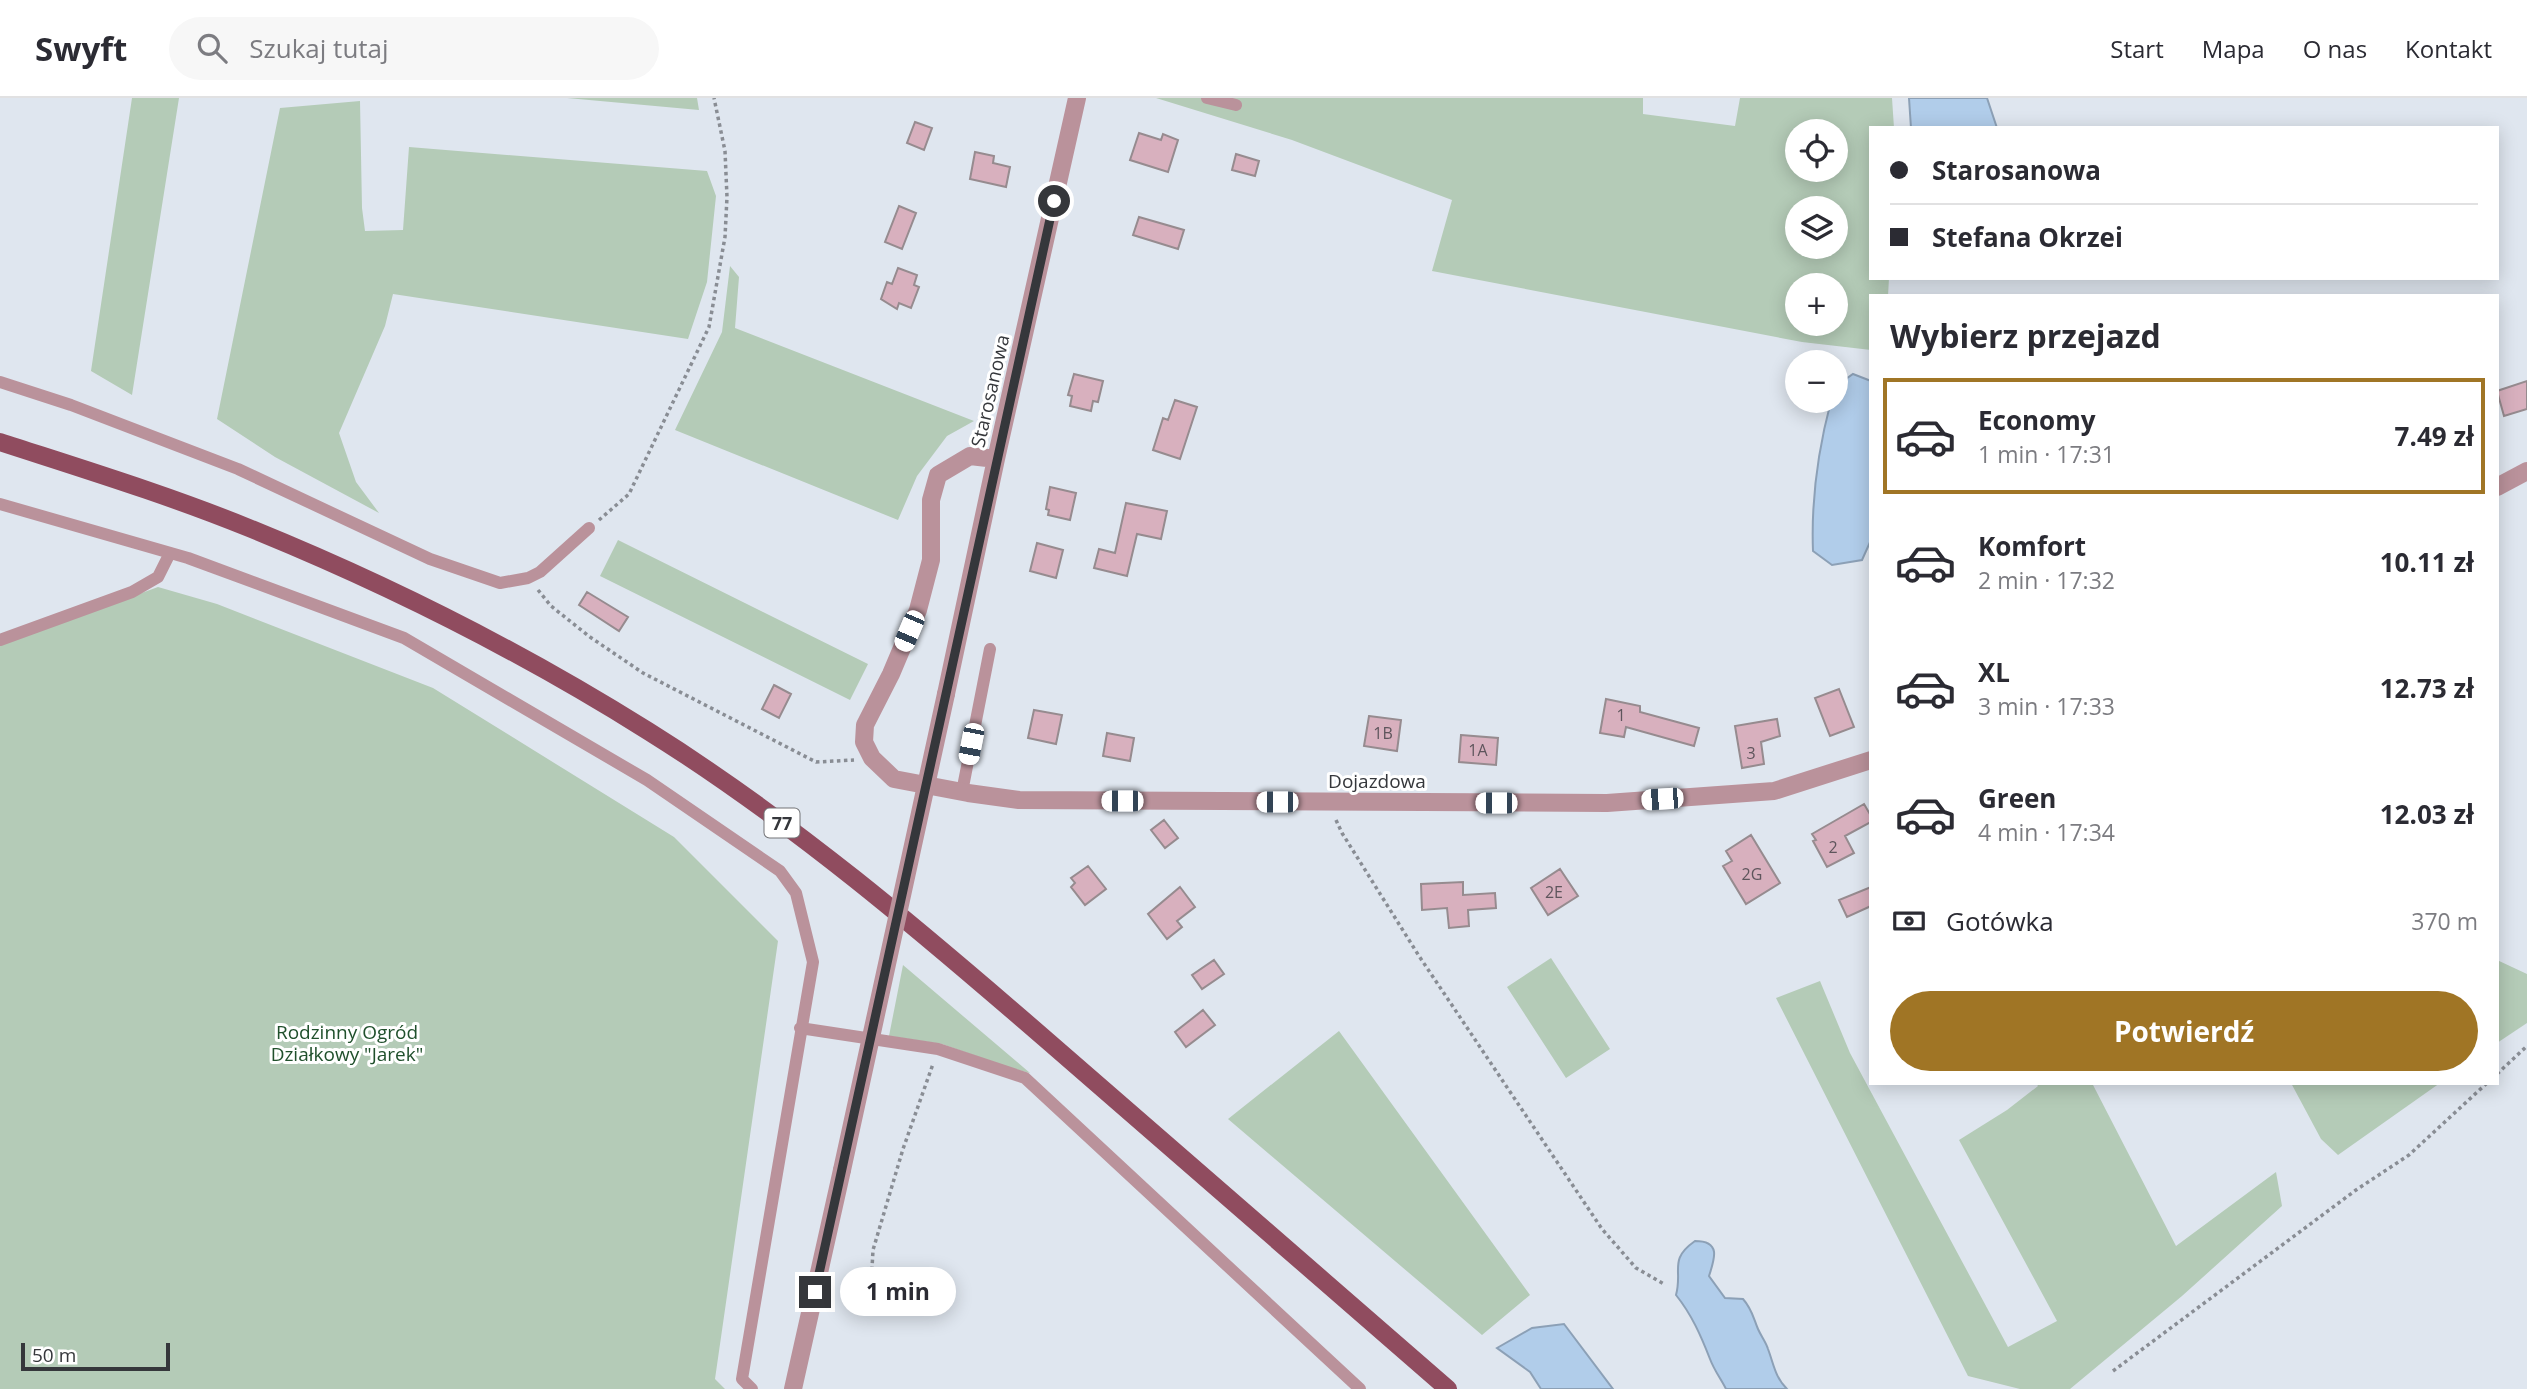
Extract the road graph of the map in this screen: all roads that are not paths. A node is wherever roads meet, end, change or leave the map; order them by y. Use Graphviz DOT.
graph roads {
  1 [pos="1077,98"];
  2 [pos="1207,98"];
  3 [pos="1236,105"];
  4 [pos="0,382"];
  5 [pos="0,442"];
  6 [pos="996,458"];
  7 [pos="2527,471"];
  8 [pos="2499,486"];
  9 [pos="0,505"];
  10 [pos="589,528"];
  11 [pos="170,553"];
  12 [pos="0,640"];
  13 [pos="990,649"];
  14 [pos="1869,761"];
  15 [pos="962,792"];
  16 [pos="800,1028"];
  17 [pos="752,1389"];
  18 [pos="793,1389"];
  19 [pos="1360,1389"];
  20 [pos="1448,1389"];
  1 -- 6 [label="street, Starosanowa"];
  2 -- 3 [label="lane"];
  4 -- 10 [label="lane"];
  5 -- 20 [label="main road, 77"];
  6 -- 15 [label="street, Dojazdowa"];
  6 -- 18 [label="street, Starosanowa, bridge"];
  7 -- 8 [label="street"];
  9 -- 11 [label="lane"];
  11 -- 12 [label="lane"];
  11 -- 16 [label="lane"];
  13 -- 15 [label="lane"];
  14 -- 15 [label="street, Dojazdowa"];
  16 -- 17 [label="lane"];
  16 -- 19 [label="lane"];
}
